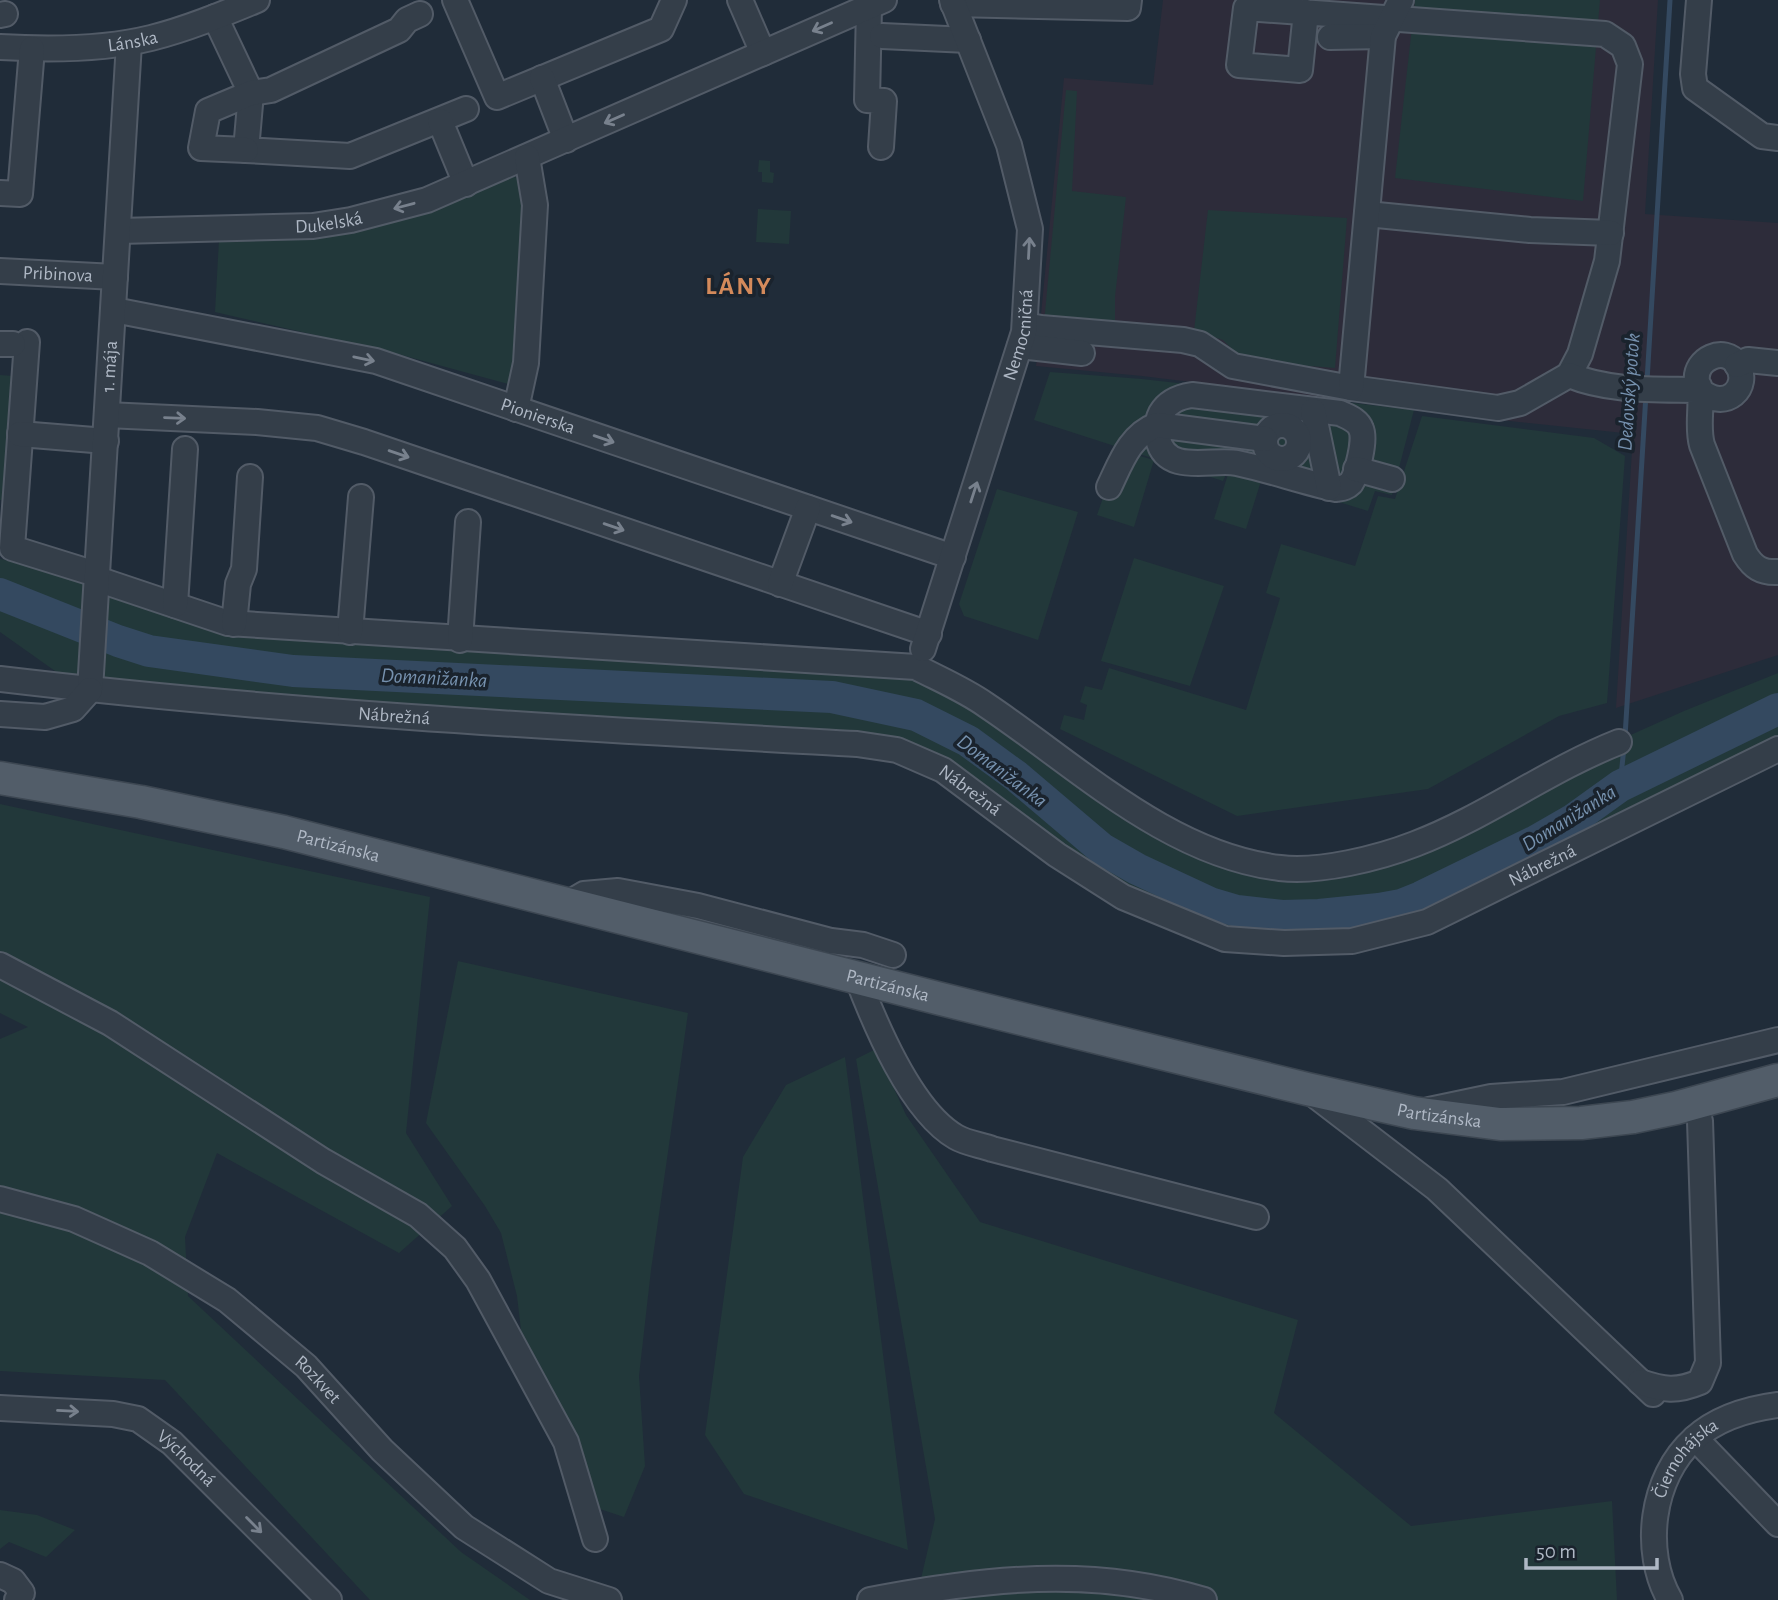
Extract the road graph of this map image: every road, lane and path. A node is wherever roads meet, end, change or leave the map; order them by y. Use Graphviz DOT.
graph roads {
  1 [pos="257,0"];
  2 [pos="674,0"];
  3 [pos="740,0"];
  4 [pos="1699,0"];
  5 [pos="953,2"];
  6 [pos="870,4"];
  7 [pos="1129,4"];
  8 [pos="438,6"];
  9 [pos="1306,12"];
  10 [pos="1391,14"];
  11 [pos="215,17"];
  12 [pos="2,30"];
  13 [pos="882,36"];
  14 [pos="1330,37"];
  15 [pos="968,40"];
  16 [pos="130,43"];
  17 [pos="32,49"];
  18 [pos="764,53"];
  19 [pos="542,78"];
  20 [pos="251,93"];
  21 [pos="497,97"];
  22 [pos="440,121"];
  23 [pos="1778,138"];
  24 [pos="566,140"];
  25 [pos="881,147"];
  26 [pos="246,150"];
  27 [pos="527,157"];
  28 [pos="466,184"];
  29 [pos="10,194"];
  30 [pos="1367,214"];
  31 [pos="118,231"];
  32 [pos="1611,233"];
  33 [pos="0,271"];
  34 [pos="115,277"];
  35 [pos="114,310"];
  36 [pos="1022,335"];
  37 [pos="13,343"];
  38 [pos="1082,353"];
  39 [pos="1778,363"];
  40 [pos="1569,375"];
  41 [pos="1351,388"];
  42 [pos="1700,390"];
  43 [pos="1217,398"];
  44 [pos="518,401"];
  45 [pos="1260,404"];
  46 [pos="1313,411"];
  47 [pos="107,415"];
  48 [pos="1157,425"];
  49 [pos="1218,433"];
  50 [pos="20,434"];
  51 [pos="106,440"];
  52 [pos="1282,445"];
  53 [pos="185,449"];
  54 [pos="1219,462"];
  55 [pos="1356,469"];
  56 [pos="250,477"];
  57 [pos="1392,479"];
  58 [pos="1318,485"];
  59 [pos="1110,487"];
  60 [pos="361,497"];
  61 [pos="808,508"];
  62 [pos="468,522"];
  63 [pos="953,557"];
  64 [pos="1778,572"];
  65 [pos="92,575"];
  66 [pos="780,584"];
  67 [pos="175,606"];
  68 [pos="234,624"];
  69 [pos="350,632"];
  70 [pos="929,634"];
  71 [pos="460,640"];
  72 [pos="916,667"];
  73 [pos="0,679"];
  74 [pos="90,690"];
  75 [pos="0,714"];
  76 [pos="1619,742"];
  77 [pos="1778,749"];
  78 [pos="0,778"];
  79 [pos="567,904"];
  80 [pos="893,955"];
  81 [pos="0,965"];
  82 [pos="857,977"];
  83 [pos="1778,1040"];
  84 [pos="1778,1080"];
  85 [pos="1307,1089"];
  86 [pos="1693,1103"];
  87 [pos="1414,1113"];
  88 [pos="0,1199"];
  89 [pos="1256,1217"];
  90 [pos="1778,1405"];
  91 [pos="0,1408"];
  92 [pos="1695,1438"];
  93 [pos="1778,1524"];
  94 [pos="595,1539"];
  95 [pos="0,1576"];
  96 [pos="19,1596"];
  97 [pos="904,1597"];
  98 [pos="328,1600"];
  99 [pos="609,1600"];
  100 [pos="870,1600"];
  101 [pos="1204,1600"];
  102 [pos="1670,1600"];
  1 -- 11 [label="street, Lánska"];
  2 -- 19 [label="street"];
  3 -- 18 [label="street"];
  4 -- 23 [label="street"];
  5 -- 7 [label="street"];
  5 -- 15 [label="street, Nemocničná"];
  6 -- 18 [label="street, Dukelská, one-way"];
  6 -- 25 [label="street"];
  8 -- 20 [label="street"];
  8 -- 21 [label="street"];
  9 -- 10 [label="street"];
  10 -- 14 [label="street"];
  10 -- 30 [label="street"];
  10 -- 32 [label="street"];
  11 -- 16 [label="street, Lánska"];
  11 -- 20 [label="street"];
  12 -- 17 [label="street, Lánska"];
  13 -- 15 [label="street"];
  36 -- 15 [label="street, Nemocničná, one-way"];
  16 -- 17 [label="street, Lánska"];
  16 -- 31 [label="street, 1. mája"];
  17 -- 29 [label="street"];
  18 -- 24 [label="street, Dukelská, one-way"];
  19 -- 21 [label="street"];
  19 -- 24 [label="street"];
  20 -- 26 [label="street"];
  20 -- 26 [label="street"];
  21 -- 22 [label="street"];
  22 -- 26 [label="street"];
  22 -- 28 [label="street"];
  24 -- 27 [label="street, Dukelská"];
  27 -- 28 [label="street, Dukelská"];
  27 -- 44 [label="street"];
  28 -- 31 [label="street, Dukelská, one-way"];
  30 -- 32 [label="street"];
  30 -- 41 [label="street"];
  31 -- 34 [label="street, 1. mája"];
  32 -- 40 [label="street"];
  33 -- 34 [label="street, Pribinova"];
  34 -- 35 [label="street, 1. mája"];
  35 -- 44 [label="street, Pionierska, one-way"];
  35 -- 47 [label="street, 1. mája"];
  36 -- 38 [label="street"];
  36 -- 41 [label="street"];
  63 -- 36 [label="street, Nemocničná, one-way"];
  37 -- 50 [label="street"];
  39 -- 42 [label="street"];
  40 -- 41 [label="street"];
  40 -- 42 [label="street"];
  42 -- 64 [label="street"];
  43 -- 45 [label="street"];
  43 -- 48 [label="street"];
  43 -- 49 [label="street"];
  44 -- 61 [label="street, Pionierska, one-way"];
  45 -- 46 [label="street"];
  45 -- 52 [label="street"];
  46 -- 52 [label="street"];
  46 -- 55 [label="street"];
  47 -- 51 [label="street, 1. mája"];
  47 -- 66 [label="street, one-way"];
  48 -- 49 [label="street"];
  48 -- 54 [label="street"];
  48 -- 59 [label="street"];
  49 -- 52 [label="street"];
  49 -- 54 [label="street"];
  50 -- 51 [label="street"];
  50 -- 65 [label="street"];
  51 -- 65 [label="street, 1. mája"];
  52 -- 54 [label="street"];
  52 -- 58 [label="street"];
  52 -- 58 [label="street"];
  53 -- 67 [label="street"];
  55 -- 57 [label="street"];
  55 -- 58 [label="street"];
  56 -- 68 [label="street"];
  60 -- 69 [label="street"];
  61 -- 63 [label="street, Pionierska, one-way"];
  61 -- 66 [label="street"];
  62 -- 71 [label="street"];
  63 -- 70 [label="street, Nemocničná"];
  65 -- 67 [label="street"];
  65 -- 74 [label="street, 1. mája"];
  66 -- 70 [label="street"];
  67 -- 68 [label="street"];
  68 -- 69 [label="street"];
  69 -- 71 [label="street"];
  70 -- 72 [label="street, Nemocničná"];
  71 -- 72 [label="street"];
  72 -- 76 [label="street"];
  73 -- 74 [label="street, Nábrežná"];
  74 -- 75 [label="street"];
  74 -- 77 [label="street, Nábrežná"];
  78 -- 79 [label="main road, Partizánska"];
  79 -- 80 [label="street"];
  79 -- 82 [label="main road, Partizánska"];
  81 -- 94 [label="street"];
  82 -- 85 [label="main road, Partizánska"];
  82 -- 89 [label="street"];
  83 -- 87 [label="street"];
  84 -- 86 [label="main road, Partizánska"];
  85 -- 86 [label="street"];
  85 -- 87 [label="main road, Partizánska"];
  86 -- 87 [label="main road, Partizánska"];
  88 -- 99 [label="street, Rozkvet"];
  90 -- 92 [label="street, Čiernohájska"];
  91 -- 98 [label="street, Východná, one-way"];
  92 -- 93 [label="street"];
  92 -- 102 [label="street, Čiernohájska"];
  95 -- 96 [label="street"];
  97 -- 100 [label="street"];
  97 -- 101 [label="street"];
}
